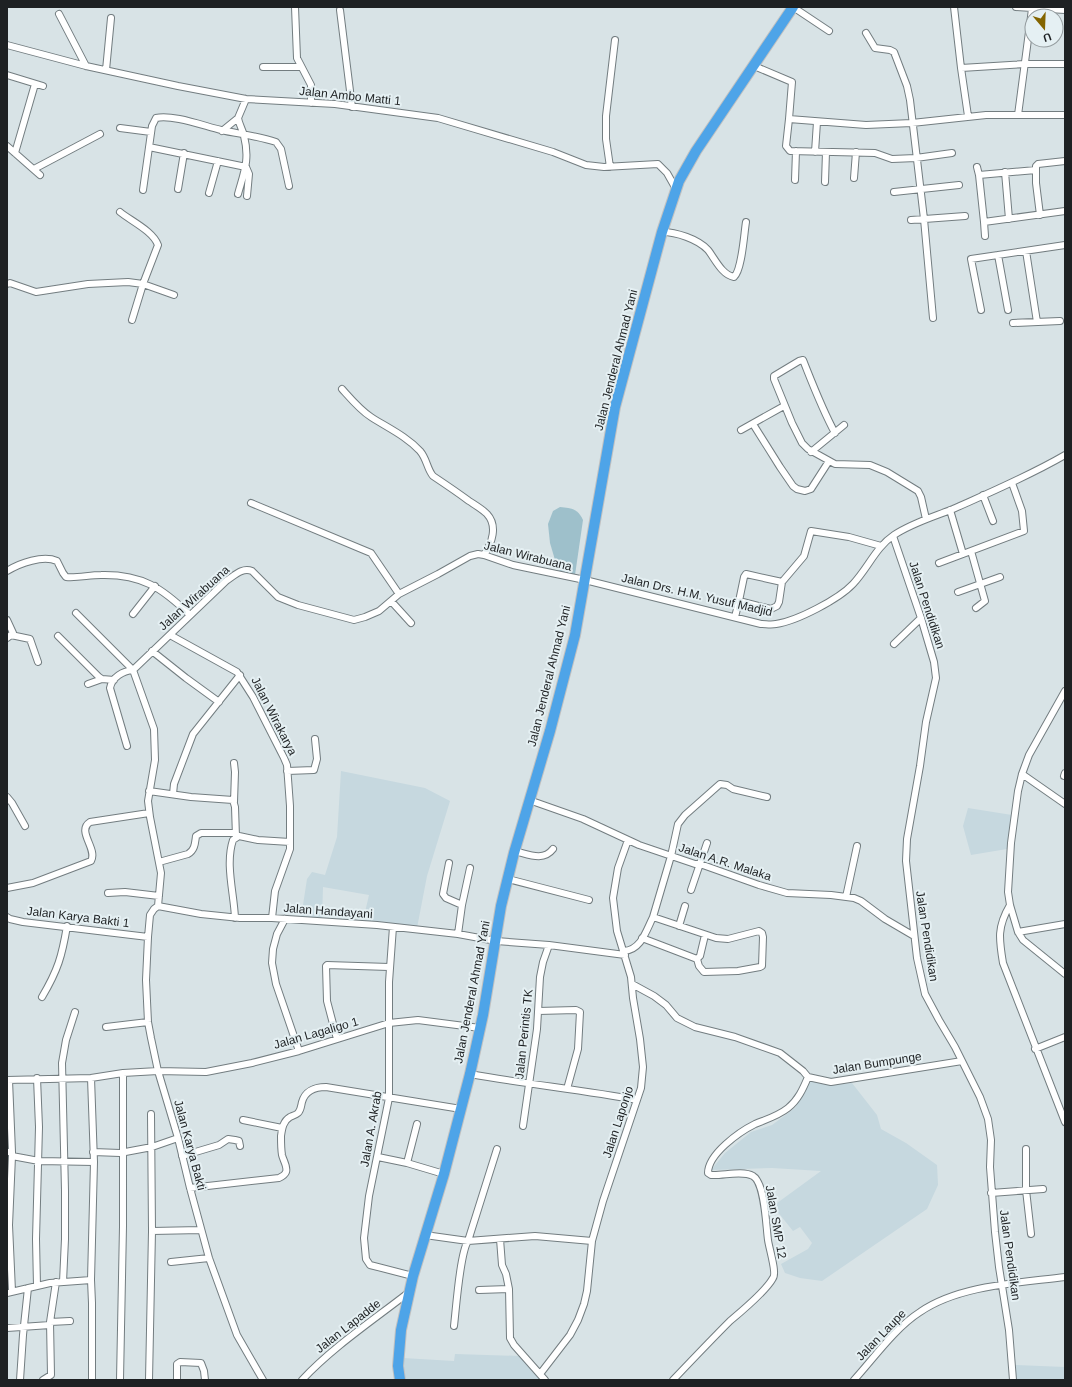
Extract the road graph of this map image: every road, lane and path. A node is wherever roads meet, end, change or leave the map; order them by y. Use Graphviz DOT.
graph roads {
  1 [pos="295,7"];
  2 [pos="793,7"];
  3 [pos="954,7"];
  4 [pos="340,10"];
  5 [pos="59,14"];
  6 [pos="111,18"];
  7 [pos="829,31"];
  8 [pos="866,33"];
  9 [pos="615,40"];
  10 [pos="7,45"];
  11 [pos="1027,48"];
  12 [pos="1025,64"];
  13 [pos="1065,64"];
  14 [pos="86,66"];
  15 [pos="754,66"];
  16 [pos="263,67"];
  17 [pos="301,67"];
  18 [pos="961,68"];
  19 [pos="106,70"];
  20 [pos="7,75"];
  21 [pos="36,84"];
  22 [pos="43,86"];
  23 [pos="246,99"];
  24 [pos="310,103"];
  25 [pos="352,106"];
  26 [pos="1018,115"];
  27 [pos="1065,115"];
  28 [pos="968,116"];
  29 [pos="238,118"];
  30 [pos="788,119"];
  31 [pos="817,122"];
  32 [pos="912,123"];
  33 [pos="120,128"];
  34 [pos="222,130"];
  35 [pos="151,132"];
  36 [pos="100,134"];
  37 [pos="244,134"];
  38 [pos="7,146"];
  39 [pos="149,147"];
  40 [pos="796,151"];
  41 [pos="815,152"];
  42 [pos="826,152"];
  43 [pos="856,152"];
  44 [pos="15,153"];
  45 [pos="184,153"];
  46 [pos="952,153"];
  47 [pos="916,158"];
  48 [pos="218,161"];
  49 [pos="1065,161"];
  50 [pos="246,167"];
  51 [pos="610,167"];
  52 [pos="978,167"];
  53 [pos="34,169"];
  54 [pos="1036,170"];
  55 [pos="1005,172"];
  56 [pos="978,174"];
  57 [pos="40,175"];
  58 [pos="854,178"];
  59 [pos="795,180"];
  60 [pos="825,182"];
  61 [pos="959,185"];
  62 [pos="289,186"];
  63 [pos="178,189"];
  64 [pos="676,189"];
  65 [pos="920,189"];
  66 [pos="143,190"];
  67 [pos="894,192"];
  68 [pos="209,193"];
  69 [pos="238,194"];
  70 [pos="247,196"];
  71 [pos="1065,211"];
  72 [pos="120,212"];
  73 [pos="1040,215"];
  74 [pos="965,216"];
  75 [pos="924,219"];
  76 [pos="1009,219"];
  77 [pos="911,220"];
  78 [pos="746,222"];
  79 [pos="984,222"];
  80 [pos="662,232"];
  81 [pos="985,236"];
  82 [pos="1065,246"];
  83 [pos="1026,251"];
  84 [pos="998,255"];
  85 [pos="7,284"];
  86 [pos="143,284"];
  87 [pos="174,295"];
  88 [pos="982,310"];
  89 [pos="1008,310"];
  90 [pos="933,318"];
  91 [pos="132,320"];
  92 [pos="1060,321"];
  93 [pos="1037,322"];
  94 [pos="1013,324"];
  95 [pos="342,389"];
  96 [pos="784,406"];
  97 [pos="753,424"];
  98 [pos="844,425"];
  99 [pos="741,430"];
  100 [pos="835,432"];
  101 [pos="811,452"];
  102 [pos="1065,455"];
  103 [pos="829,461"];
  104 [pos="1012,482"];
  105 [pos="983,495"];
  106 [pos="251,504"];
  107 [pos="950,510"];
  108 [pos="926,519"];
  109 [pos="993,521"];
  110 [pos="893,536"];
  111 [pos="881,546"];
  112 [pos="971,551"];
  113 [pos="963,554"];
  114 [pos="484,555"];
  115 [pos="939,563"];
  116 [pos="7,572"];
  117 [pos="1000,577"];
  118 [pos="584,580"];
  119 [pos="782,582"];
  120 [pos="981,584"];
  121 [pos="155,586"];
  122 [pos="958,592"];
  123 [pos="399,594"];
  124 [pos="391,601"];
  125 [pos="739,601"];
  126 [pos="976,608"];
  127 [pos="76,613"];
  128 [pos="133,614"];
  129 [pos="190,615"];
  130 [pos="734,617"];
  131 [pos="922,618"];
  132 [pos="7,620"];
  133 [pos="411,623"];
  134 [pos="170,635"];
  135 [pos="58,636"];
  136 [pos="9,637"];
  137 [pos="894,644"];
  138 [pos="152,651"];
  139 [pos="38,662"];
  140 [pos="133,670"];
  141 [pos="240,675"];
  142 [pos="102,679"];
  143 [pos="114,680"];
  144 [pos="88,684"];
  145 [pos="1065,691"];
  146 [pos="219,702"];
  147 [pos="315,739"];
  148 [pos="127,746"];
  149 [pos="234,763"];
  150 [pos="287,771"];
  151 [pos="1022,774"];
  152 [pos="149,791"];
  153 [pos="172,794"];
  154 [pos="7,797"];
  155 [pos="767,797"];
  156 [pos="529,800"];
  157 [pos="234,802"];
  158 [pos="1065,804"];
  159 [pos="149,813"];
  160 [pos="25,826"];
  161 [pos="237,836"];
  162 [pos="628,840"];
  163 [pos="290,842"];
  164 [pos="707,843"];
  165 [pos="857,846"];
  166 [pos="553,849"];
  167 [pos="514,851"];
  168 [pos="671,856"];
  169 [pos="159,862"];
  170 [pos="449,863"];
  171 [pos="700,864"];
  172 [pos="470,868"];
  173 [pos="508,879"];
  174 [pos="7,888"];
  175 [pos="691,890"];
  176 [pos="108,893"];
  177 [pos="159,896"];
  178 [pos="846,897"];
  179 [pos="589,900"];
  180 [pos="462,905"];
  181 [pos="1010,905"];
  182 [pos="158,906"];
  183 [pos="685,906"];
  184 [pos="7,917"];
  185 [pos="653,917"];
  186 [pos="235,918"];
  187 [pos="272,918"];
  188 [pos="284,919"];
  189 [pos="1065,924"];
  190 [pos="67,926"];
  191 [pos="679,926"];
  192 [pos="393,927"];
  193 [pos="1018,932"];
  194 [pos="458,934"];
  195 [pos="705,936"];
  196 [pos="914,936"];
  197 [pos="148,937"];
  198 [pos="642,938"];
  199 [pos="496,941"];
  200 [pos="549,945"];
  201 [pos="624,953"];
  202 [pos="697,959"];
  203 [pos="389,967"];
  204 [pos="1065,974"];
  205 [pos="632,984"];
  206 [pos="42,997"];
  207 [pos="538,1011"];
  208 [pos="75,1012"];
  209 [pos="148,1022"];
  210 [pos="389,1023"];
  211 [pos="106,1027"];
  212 [pos="480,1028"];
  213 [pos="1065,1037"];
  214 [pos="337,1039"];
  215 [pos="1036,1049"];
  216 [pos="299,1051"];
  217 [pos="962,1061"];
  218 [pos="158,1071"];
  219 [pos="123,1073"];
  220 [pos="470,1074"];
  221 [pos="808,1077"];
  222 [pos="37,1078"];
  223 [pos="62,1078"];
  224 [pos="92,1078"];
  225 [pos="8,1080"];
  226 [pos="530,1084"];
  227 [pos="567,1089"];
  228 [pos="389,1098"];
  229 [pos="637,1100"];
  230 [pos="461,1109"];
  231 [pos="151,1114"];
  232 [pos="243,1120"];
  233 [pos="1065,1122"];
  234 [pos="417,1124"];
  235 [pos="523,1126"];
  236 [pos="282,1128"];
  237 [pos="178,1138"];
  238 [pos="240,1146"];
  239 [pos="152,1147"];
  240 [pos="1026,1148"];
  241 [pos="497,1149"];
  242 [pos="93,1152"];
  243 [pos="124,1152"];
  244 [pos="10,1153"];
  245 [pos="182,1156"];
  246 [pos="378,1157"];
  247 [pos="39,1161"];
  248 [pos="65,1161"];
  249 [pos="94,1162"];
  250 [pos="407,1163"];
  251 [pos="444,1174"];
  252 [pos="190,1188"];
  253 [pos="1043,1189"];
  254 [pos="1026,1190"];
  255 [pos="991,1194"];
  256 [pos="201,1230"];
  257 [pos="152,1231"];
  258 [pos="1031,1234"];
  259 [pos="425,1235"];
  260 [pos="500,1239"];
  261 [pos="468,1242"];
  262 [pos="592,1242"];
  263 [pos="209,1258"];
  264 [pos="171,1262"];
  265 [pos="413,1276"];
  266 [pos="1065,1278"];
  267 [pos="91,1280"];
  268 [pos="59,1282"];
  269 [pos="37,1286"];
  270 [pos="1002,1286"];
  271 [pos="28,1288"];
  272 [pos="509,1289"];
  273 [pos="479,1290"];
  274 [pos="9,1292"];
  275 [pos="410,1292"];
  276 [pos="70,1321"];
  277 [pos="50,1323"];
  278 [pos="454,1326"];
  279 [pos="24,1327"];
  280 [pos="7,1328"];
  281 [pos="540,1374"];
  282 [pos="20,1380"];
  283 [pos="43,1380"];
  284 [pos="92,1380"];
  285 [pos="120,1380"];
  286 [pos="149,1380"];
  287 [pos="177,1380"];
  288 [pos="205,1380"];
  289 [pos="262,1380"];
  290 [pos="302,1380"];
  291 [pos="400,1380"];
  292 [pos="545,1380"];
  293 [pos="673,1380"];
  294 [pos="854,1380"];
  295 [pos="1013,1380"];
  1 -- 17 [label="street"];
  2 -- 7 [label="street"];
  2 -- 15 [label="highway, Jalan Jenderal Ahmad Yani"];
  3 -- 18 [label="street"];
  4 -- 25 [label="street"];
  5 -- 14 [label="street"];
  6 -- 19 [label="street"];
  8 -- 32 [label="street"];
  9 -- 51 [label="street"];
  10 -- 14 [label="street, Jalan Ambo Matti 1"];
  11 -- 12 [label="street"];
  12 -- 13 [label="street"];
  12 -- 18 [label="street"];
  12 -- 26 [label="street"];
  14 -- 19 [label="street, Jalan Ambo Matti 1"];
  15 -- 30 [label="street"];
  15 -- 64 [label="highway, Jalan Jenderal Ahmad Yani"];
  16 -- 17 [label="street"];
  17 -- 24 [label="street"];
  18 -- 28 [label="street"];
  19 -- 23 [label="street, Jalan Ambo Matti 1"];
  20 -- 21 [label="street"];
  21 -- 22 [label="street"];
  21 -- 44 [label="street"];
  23 -- 24 [label="street, Jalan Ambo Matti 1"];
  23 -- 29 [label="street"];
  24 -- 25 [label="street, Jalan Ambo Matti 1"];
  25 -- 51 [label="street, Jalan Ambo Matti 1"];
  26 -- 27 [label="street"];
  26 -- 28 [label="street"];
  28 -- 32 [label="street"];
  29 -- 34 [label="street"];
  29 -- 37 [label="street"];
  30 -- 31 [label="street"];
  30 -- 40 [label="street"];
  31 -- 32 [label="street"];
  31 -- 41 [label="street"];
  32 -- 47 [label="street"];
  33 -- 35 [label="street"];
  34 -- 35 [label="street"];
  34 -- 37 [label="street"];
  35 -- 39 [label="street"];
  36 -- 53 [label="street"];
  37 -- 50 [label="street"];
  37 -- 62 [label="street"];
  38 -- 44 [label="street"];
  39 -- 45 [label="street"];
  39 -- 66 [label="street"];
  40 -- 41 [label="street"];
  40 -- 59 [label="street"];
  41 -- 42 [label="street"];
  42 -- 43 [label="street"];
  42 -- 60 [label="street"];
  43 -- 47 [label="street"];
  43 -- 58 [label="street"];
  44 -- 53 [label="street"];
  45 -- 48 [label="street"];
  45 -- 63 [label="street"];
  46 -- 47 [label="street"];
  47 -- 65 [label="street"];
  48 -- 50 [label="street"];
  48 -- 68 [label="street"];
  49 -- 54 [label="street"];
  50 -- 69 [label="street"];
  50 -- 70 [label="street"];
  51 -- 64 [label="street, Jalan Ambo Matti 1"];
  52 -- 56 [label="street"];
  53 -- 57 [label="street"];
  54 -- 55 [label="street"];
  54 -- 73 [label="street"];
  55 -- 56 [label="street"];
  55 -- 76 [label="street"];
  56 -- 79 [label="street"];
  61 -- 65 [label="street"];
  64 -- 80 [label="highway, Jalan Jenderal Ahmad Yani"];
  65 -- 67 [label="street"];
  65 -- 75 [label="street"];
  71 -- 73 [label="street"];
  72 -- 86 [label="street"];
  73 -- 76 [label="street"];
  74 -- 75 [label="street"];
  75 -- 77 [label="street"];
  75 -- 90 [label="street"];
  76 -- 79 [label="street"];
  78 -- 80 [label="street"];
  79 -- 81 [label="street"];
  80 -- 118 [label="highway, Jalan Jenderal Ahmad Yani"];
  82 -- 83 [label="street"];
  83 -- 84 [label="street"];
  83 -- 93 [label="street"];
  84 -- 88 [label="street"];
  84 -- 89 [label="street"];
  85 -- 86 [label="street"];
  86 -- 87 [label="street"];
  86 -- 91 [label="street"];
  92 -- 93 [label="street"];
  93 -- 94 [label="street"];
  95 -- 114 [label="street"];
  96 -- 97 [label="street"];
  96 -- 100 [label="street"];
  96 -- 101 [label="street"];
  97 -- 99 [label="street"];
  97 -- 103 [label="street"];
  98 -- 100 [label="street"];
  100 -- 101 [label="street"];
  101 -- 103 [label="street"];
  102 -- 104 [label="street, Jalan Drs. H.M. Yusuf Madjid"];
  103 -- 108 [label="street"];
  104 -- 105 [label="street, Jalan Drs. H.M. Yusuf Madjid"];
  104 -- 112 [label="street"];
  105 -- 107 [label="street, Jalan Drs. H.M. Yusuf Madjid"];
  105 -- 109 [label="street"];
  106 -- 123 [label="street"];
  107 -- 108 [label="street, Jalan Drs. H.M. Yusuf Madjid"];
  107 -- 113 [label="street"];
  108 -- 110 [label="street, Jalan Drs. H.M. Yusuf Madjid"];
  110 -- 111 [label="street, Jalan Drs. H.M. Yusuf Madjid"];
  110 -- 131 [label="street, Jalan Pendidikan"];
  111 -- 119 [label="street"];
  111 -- 130 [label="street, Jalan Drs. H.M. Yusuf Madjid"];
  112 -- 113 [label="street"];
  112 -- 120 [label="street"];
  113 -- 115 [label="street"];
  114 -- 118 [label="street, Jalan Wirabuana"];
  114 -- 123 [label="street, Jalan Wirabuana"];
  116 -- 121 [label="street"];
  117 -- 120 [label="street"];
  118 -- 130 [label="street, Jalan Drs. H.M. Yusuf Madjid"];
  118 -- 156 [label="highway, Jalan Jenderal Ahmad Yani"];
  119 -- 125 [label="street"];
  119 -- 125 [label="street"];
  120 -- 122 [label="street"];
  120 -- 126 [label="street"];
  121 -- 128 [label="street"];
  121 -- 129 [label="street"];
  123 -- 124 [label="street, Jalan Wirabuana"];
  124 -- 129 [label="street, Jalan Wirabuana"];
  124 -- 133 [label="street"];
  125 -- 130 [label="street"];
  127 -- 140 [label="street"];
  129 -- 134 [label="street, Jalan Wirabuana"];
  131 -- 137 [label="street"];
  131 -- 196 [label="street, Jalan Pendidikan"];
  132 -- 136 [label="street"];
  134 -- 138 [label="street, Jalan Wirabuana"];
  134 -- 141 [label="street, Jalan Wirakarya"];
  135 -- 142 [label="street"];
  136 -- 139 [label="street"];
  138 -- 140 [label="street, Jalan Wirabuana"];
  138 -- 146 [label="street"];
  140 -- 143 [label="street, Jalan Wirabuana"];
  140 -- 152 [label="street"];
  141 -- 146 [label="street"];
  141 -- 150 [label="street, Jalan Wirakarya"];
  142 -- 143 [label="street"];
  142 -- 144 [label="street"];
  143 -- 148 [label="street"];
  145 -- 151 [label="street"];
  146 -- 153 [label="street"];
  147 -- 150 [label="street"];
  149 -- 157 [label="street"];
  150 -- 163 [label="street, Jalan Wirakarya"];
  151 -- 158 [label="street"];
  151 -- 181 [label="street"];
  152 -- 153 [label="street"];
  152 -- 159 [label="street"];
  153 -- 157 [label="street"];
  154 -- 160 [label="street"];
  155 -- 168 [label="street"];
  156 -- 162 [label="street, Jalan A.R. Malaka"];
  156 -- 167 [label="highway, Jalan Jenderal Ahmad Yani"];
  157 -- 161 [label="street"];
  159 -- 169 [label="street"];
  159 -- 174 [label="street"];
  161 -- 163 [label="street"];
  161 -- 169 [label="street"];
  161 -- 186 [label="street"];
  162 -- 168 [label="street, Jalan A.R. Malaka"];
  162 -- 201 [label="street, Jalan Laponjo"];
  163 -- 187 [label="street, Jalan Wirakarya"];
  164 -- 171 [label="street"];
  165 -- 178 [label="street"];
  166 -- 167 [label="street"];
  167 -- 173 [label="highway, Jalan Jenderal Ahmad Yani"];
  168 -- 171 [label="street, Jalan A.R. Malaka"];
  168 -- 185 [label="street"];
  169 -- 177 [label="street"];
  170 -- 180 [label="street"];
  171 -- 175 [label="street"];
  171 -- 178 [label="street, Jalan A.R. Malaka"];
  172 -- 180 [label="street"];
  173 -- 179 [label="street"];
  173 -- 199 [label="highway, Jalan Jenderal Ahmad Yani"];
  176 -- 177 [label="street"];
  177 -- 182 [label="street"];
  178 -- 196 [label="street, Jalan A.R. Malaka"];
  180 -- 194 [label="street"];
  181 -- 193 [label="street"];
  181 -- 215 [label="street"];
  182 -- 186 [label="street, Jalan Handayani"];
  182 -- 197 [label="street, Jalan Karya Bakti"];
  183 -- 191 [label="street"];
  184 -- 190 [label="street, Jalan Karya Bakti 1"];
  185 -- 191 [label="street"];
  185 -- 198 [label="street"];
  186 -- 187 [label="street, Jalan Handayani"];
  187 -- 188 [label="street, Jalan Handayani"];
  188 -- 192 [label="street, Jalan Handayani"];
  188 -- 216 [label="street"];
  189 -- 193 [label="street"];
  190 -- 197 [label="street, Jalan Karya Bakti 1"];
  190 -- 206 [label="street"];
  191 -- 195 [label="street"];
  192 -- 194 [label="street, Jalan Handayani"];
  192 -- 203 [label="street, Jalan A. Akrab"];
  193 -- 204 [label="street"];
  194 -- 199 [label="street, Jalan Handayani"];
  195 -- 202 [label="street"];
  195 -- 202 [label="street"];
  196 -- 217 [label="street, Jalan Pendidikan"];
  197 -- 209 [label="street, Jalan Karya Bakti"];
  198 -- 201 [label="street"];
  198 -- 202 [label="street"];
  199 -- 200 [label="street, Jalan Handayani"];
  199 -- 212 [label="highway, Jalan Jenderal Ahmad Yani"];
  200 -- 201 [label="street, Jalan Handayani"];
  200 -- 207 [label="street, Jalan Perintis TK"];
  201 -- 205 [label="street, Jalan Laponjo"];
  203 -- 210 [label="street, Jalan A. Akrab"];
  203 -- 214 [label="street"];
  205 -- 221 [label="street"];
  205 -- 229 [label="street, Jalan Laponjo"];
  207 -- 226 [label="street, Jalan Perintis TK"];
  207 -- 227 [label="street"];
  208 -- 223 [label="street"];
  209 -- 211 [label="street"];
  209 -- 218 [label="street, Jalan Karya Bakti"];
  210 -- 212 [label="street, Jalan Lagaligo 1"];
  210 -- 214 [label="street, Jalan Lagaligo 1"];
  210 -- 228 [label="street, Jalan A. Akrab"];
  212 -- 220 [label="highway, Jalan Jenderal Ahmad Yani"];
  213 -- 215 [label="street"];
  214 -- 216 [label="street, Jalan Lagaligo 1"];
  215 -- 233 [label="street"];
  216 -- 218 [label="street, Jalan Lagaligo 1"];
  217 -- 221 [label="street, Jalan Bumpunge"];
  217 -- 255 [label="street, Jalan Pendidikan"];
  218 -- 219 [label="street, Jalan Lagaligo 1"];
  218 -- 237 [label="street, Jalan Karya Bakti"];
  219 -- 224 [label="street, Jalan Lagaligo 1"];
  219 -- 243 [label="street"];
  220 -- 226 [label="street"];
  220 -- 230 [label="highway, Jalan Jenderal Ahmad Yani"];
  221 -- 293 [label="street, Jalan SMP 12"];
  222 -- 223 [label="street, Jalan Lagaligo 1"];
  222 -- 225 [label="street, Jalan Lagaligo 1"];
  222 -- 247 [label="street"];
  223 -- 224 [label="street, Jalan Lagaligo 1"];
  223 -- 248 [label="street"];
  224 -- 242 [label="street"];
  225 -- 244 [label="street"];
  226 -- 227 [label="street"];
  226 -- 235 [label="street, Jalan Perintis TK"];
  227 -- 229 [label="street"];
  228 -- 230 [label="street"];
  228 -- 236 [label="street"];
  228 -- 246 [label="street, Jalan A. Akrab"];
  229 -- 262 [label="street, Jalan Laponjo"];
  230 -- 251 [label="highway, Jalan Jenderal Ahmad Yani"];
  231 -- 239 [label="street"];
  232 -- 236 [label="street"];
  234 -- 250 [label="street"];
  236 -- 252 [label="street"];
  237 -- 239 [label="street"];
  237 -- 245 [label="street, Jalan Karya Bakti"];
  238 -- 245 [label="street"];
  239 -- 243 [label="street"];
  239 -- 257 [label="street"];
  240 -- 254 [label="street"];
  241 -- 261 [label="street"];
  242 -- 243 [label="street"];
  242 -- 249 [label="street"];
  243 -- 285 [label="street"];
  244 -- 247 [label="street"];
  244 -- 274 [label="street"];
  245 -- 252 [label="street, Jalan Karya Bakti"];
  246 -- 250 [label="street"];
  246 -- 265 [label="street, Jalan A. Akrab"];
  247 -- 248 [label="street"];
  247 -- 269 [label="street"];
  248 -- 249 [label="street"];
  248 -- 268 [label="street"];
  249 -- 267 [label="street"];
  250 -- 251 [label="street"];
  251 -- 259 [label="highway, Jalan Jenderal Ahmad Yani"];
  252 -- 256 [label="street, Jalan Karya Bakti"];
  253 -- 254 [label="street"];
  254 -- 255 [label="street"];
  254 -- 258 [label="street"];
  255 -- 270 [label="street, Jalan Pendidikan"];
  256 -- 257 [label="street"];
  256 -- 263 [label="street, Jalan Karya Bakti"];
  257 -- 286 [label="street"];
  259 -- 261 [label="street"];
  259 -- 265 [label="highway, Jalan Jenderal Ahmad Yani"];
  260 -- 261 [label="street"];
  260 -- 262 [label="street"];
  260 -- 272 [label="street"];
  261 -- 278 [label="street"];
  262 -- 281 [label="street, Jalan Laponjo"];
  263 -- 264 [label="street"];
  263 -- 289 [label="street, Jalan Karya Bakti"];
  265 -- 275 [label="highway, Jalan Jenderal Ahmad Yani"];
  266 -- 270 [label="street, Jalan Laupe"];
  267 -- 268 [label="street"];
  267 -- 284 [label="street"];
  268 -- 269 [label="street"];
  268 -- 277 [label="street"];
  269 -- 271 [label="street"];
  270 -- 294 [label="street, Jalan Laupe"];
  270 -- 295 [label="street, Jalan Pendidikan"];
  271 -- 274 [label="street"];
  271 -- 279 [label="street"];
  272 -- 273 [label="street"];
  272 -- 281 [label="street"];
  275 -- 290 [label="street, Jalan Lapadde"];
  275 -- 291 [label="highway, Jalan Jenderal Ahmad Yani"];
  276 -- 277 [label="street"];
  277 -- 279 [label="street"];
  277 -- 283 [label="street"];
  279 -- 280 [label="street"];
  279 -- 282 [label="street"];
  281 -- 292 [label="street"];
  287 -- 288 [label="street"];
}
